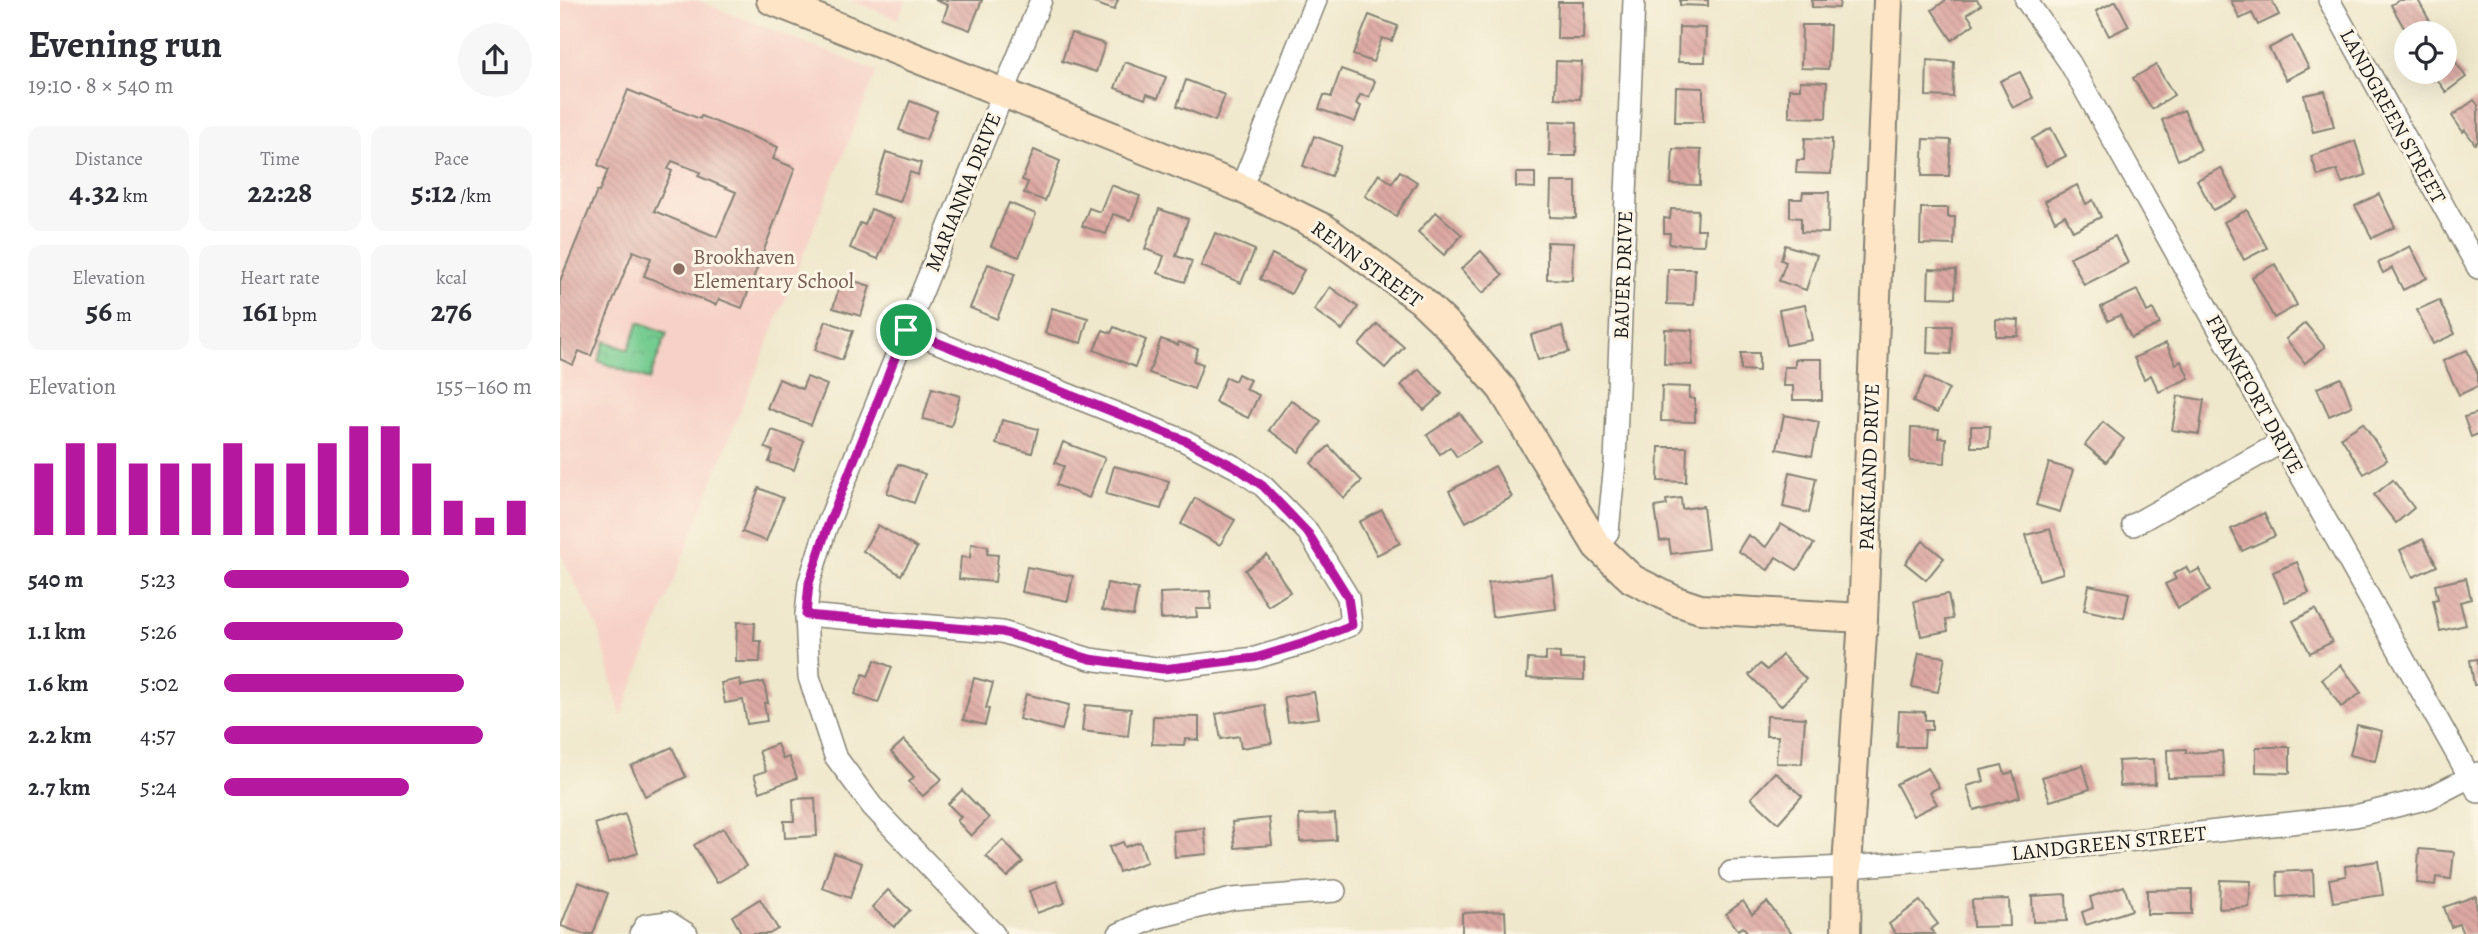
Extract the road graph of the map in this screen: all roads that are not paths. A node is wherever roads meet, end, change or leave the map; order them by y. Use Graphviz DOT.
graph roads {
  1 [pos="771,0"];
  2 [pos="1041,0"];
  3 [pos="1315,0"];
  4 [pos="1634,0"];
  5 [pos="1888,0"];
  6 [pos="2027,0"];
  7 [pos="2329,0"];
  8 [pos="1003,93"];
  9 [pos="1241,188"];
  10 [pos="2478,268"];
  11 [pos="906,330"];
  12 [pos="2282,442"];
  13 [pos="2133,525"];
  14 [pos="1597,546"];
  15 [pos="806,615"];
  16 [pos="1863,618"];
  17 [pos="2476,781"];
  18 [pos="1847,867"];
  19 [pos="1731,872"];
  20 [pos="1335,891"];
  21 [pos="640,934"];
  22 [pos="687,934"];
  23 [pos="994,934"];
  24 [pos="1119,934"];
  25 [pos="1846,934"];
  1 -- 8 [label="street, RENN STREET"];
  2 -- 8 [label="street, MARIANNA DRIVE"];
  3 -- 9 [label="street"];
  4 -- 14 [label="street, BAUER DRIVE"];
  5 -- 16 [label="street, PARKLAND DRIVE"];
  6 -- 12 [label="street, FRANKFORT DRIVE"];
  7 -- 10 [label="street, LANDGREEN STREET"];
  8 -- 9 [label="street, RENN STREET"];
  8 -- 11 [label="street, MARIANNA DRIVE"];
  9 -- 14 [label="street, RENN STREET"];
  11 -- 15 [label="street, MARIANNA DRIVE"];
  11 -- 15 [label="street"];
  12 -- 13 [label="street"];
  12 -- 17 [label="street, FRANKFORT DRIVE"];
  14 -- 16 [label="street, RENN STREET"];
  15 -- 23 [label="street, MARIANNA DRIVE"];
  16 -- 18 [label="street, PARKLAND DRIVE"];
  17 -- 18 [label="street, LANDGREEN STREET"];
  18 -- 19 [label="street, LANDGREEN STREET"];
  18 -- 25 [label="street, PARKLAND DRIVE"];
  20 -- 24 [label="street"];
  21 -- 22 [label="street"];
}
